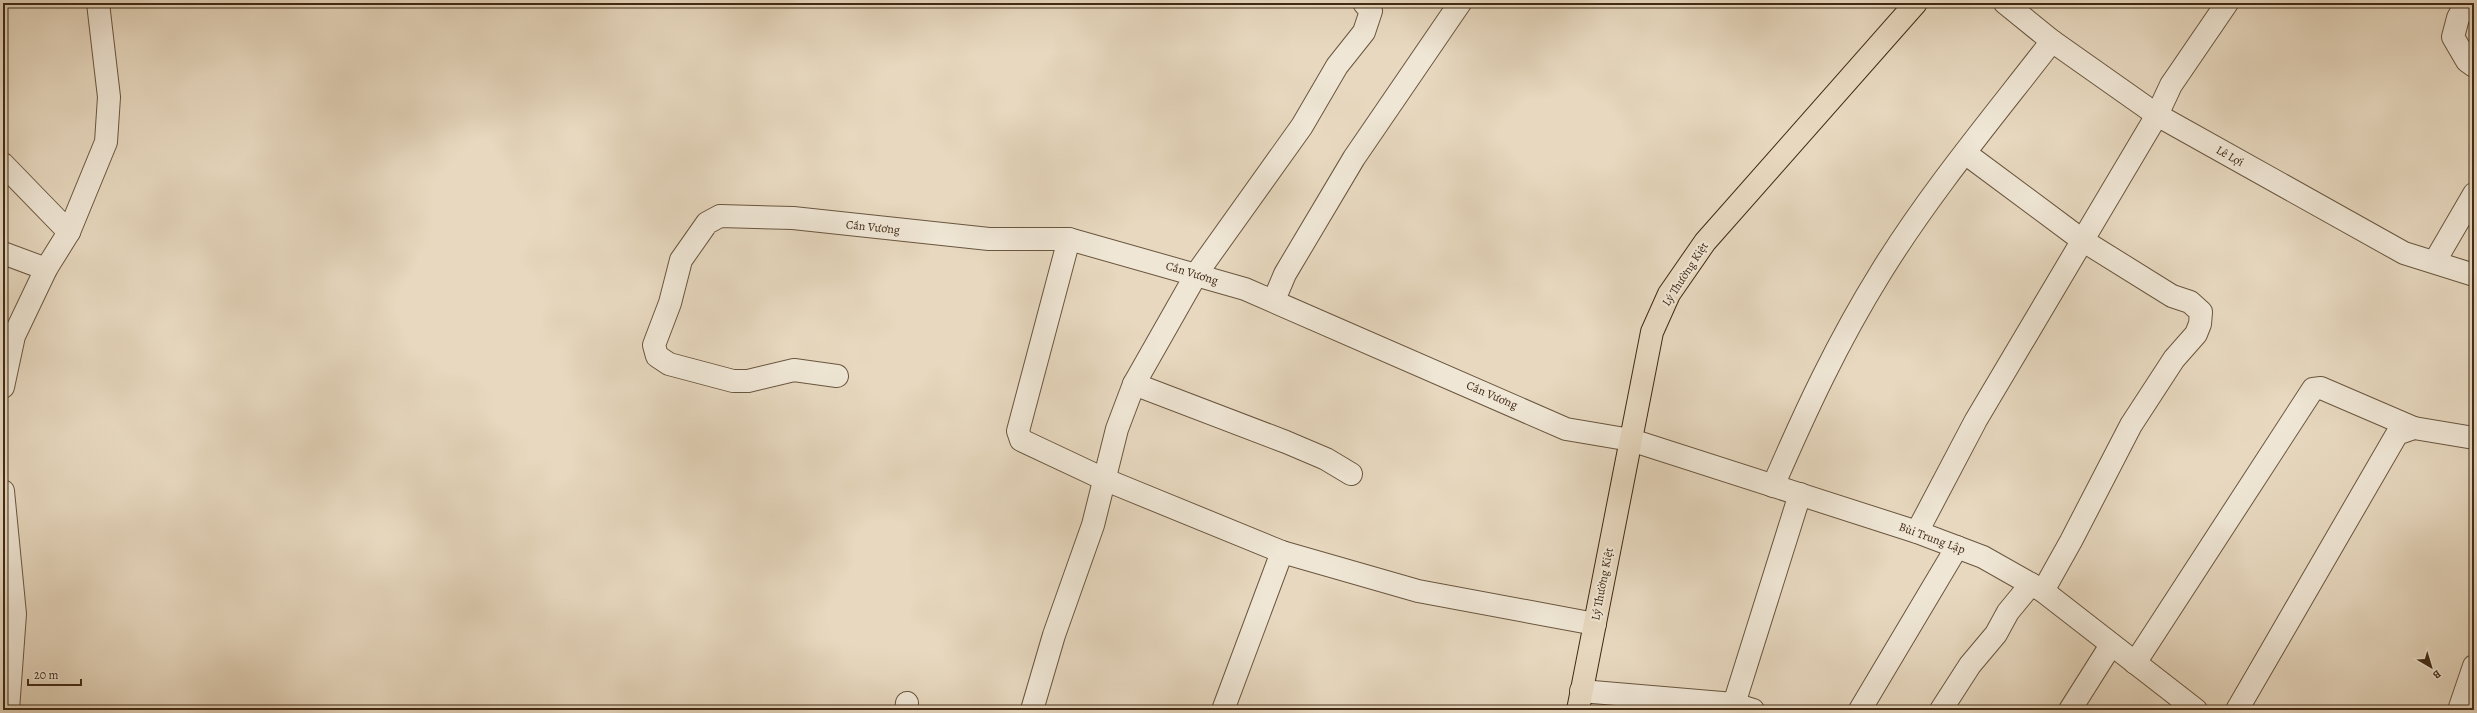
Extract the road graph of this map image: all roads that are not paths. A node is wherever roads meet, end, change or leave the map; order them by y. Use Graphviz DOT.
graph roads {
  1 [pos="98,3"];
  2 [pos="1364,3"];
  3 [pos="1460,3"];
  4 [pos="1916,3"];
  5 [pos="2005,3"];
  6 [pos="2227,3"];
  7 [pos="2466,3"];
  8 [pos="2052,41"];
  9 [pos="2474,66"];
  10 [pos="2157,115"];
  11 [pos="1965,152"];
  12 [pos="3,164"];
  13 [pos="2474,194"];
  14 [pos="69,232"];
  15 [pos="1069,239"];
  16 [pos="2082,240"];
  17 [pos="3,253"];
  18 [pos="2435,261"];
  19 [pos="46,269"];
  20 [pos="1197,273"];
  21 [pos="2474,275"];
  22 [pos="1274,300"];
  23 [pos="837,376"];
  24 [pos="1134,384"];
  25 [pos="3,387"];
  26 [pos="2414,428"];
  27 [pos="2474,438"];
  28 [pos="1631,440"];
  29 [pos="1351,474"];
  30 [pos="1106,480"];
  31 [pos="1773,486"];
  32 [pos="3,491"];
  33 [pos="1800,494"];
  34 [pos="5,519"];
  35 [pos="1917,532"];
  36 [pos="1956,547"];
  37 [pos="1282,552"];
  38 [pos="2037,588"];
  39 [pos="1595,624"];
  40 [pos="2111,645"];
  41 [pos="2134,663"];
  42 [pos="2474,666"];
  43 [pos="1580,700"];
  44 [pos="1744,707"];
  45 [pos="8,710"];
  46 [pos="1032,710"];
  47 [pos="1223,710"];
  48 [pos="1860,710"];
  49 [pos="1941,710"];
  50 [pos="2070,710"];
  51 [pos="2196,710"];
  52 [pos="2237,710"];
  53 [pos="2459,710"];
  1 -- 14 [label="street"];
  2 -- 20 [label="street"];
  3 -- 22 [label="street"];
  4 -- 28 [label="main road, Lý Thường Kiệt"];
  5 -- 8 [label="street, Lê Lợi"];
  6 -- 10 [label="street"];
  7 -- 9 [label="street"];
  8 -- 10 [label="street, Lê Lợi"];
  8 -- 11 [label="street"];
  10 -- 16 [label="street"];
  10 -- 18 [label="street, Lê Lợi"];
  11 -- 16 [label="street"];
  11 -- 31 [label="street"];
  12 -- 14 [label="street"];
  13 -- 18 [label="street"];
  14 -- 19 [label="street"];
  15 -- 20 [label="street, Cần Vương"];
  15 -- 23 [label="street, Cần Vương"];
  15 -- 30 [label="street"];
  16 -- 35 [label="street"];
  16 -- 38 [label="street"];
  17 -- 19 [label="street"];
  18 -- 21 [label="street, Lê Lợi"];
  19 -- 25 [label="street"];
  20 -- 22 [label="street, Cần Vương"];
  20 -- 24 [label="street"];
  22 -- 28 [label="street, Cần Vương"];
  24 -- 29 [label="street"];
  24 -- 30 [label="street"];
  26 -- 27 [label="street"];
  26 -- 41 [label="street"];
  26 -- 52 [label="street"];
  28 -- 31 [label="street, Bùi Trung Lập"];
  28 -- 39 [label="main road, Lý Thường Kiệt"];
  30 -- 37 [label="street"];
  30 -- 46 [label="street"];
  31 -- 33 [label="street, Bùi Trung Lập"];
  32 -- 34 [label="street"];
  33 -- 35 [label="street, Bùi Trung Lập"];
  33 -- 44 [label="street"];
  34 -- 45 [label="street"];
  35 -- 36 [label="street, Bùi Trung Lập"];
  36 -- 38 [label="street, Bùi Trung Lập"];
  36 -- 48 [label="street"];
  37 -- 39 [label="street"];
  37 -- 47 [label="street"];
  38 -- 40 [label="street, Bùi Trung Lập"];
  38 -- 49 [label="street"];
  39 -- 43 [label="main road, Lý Thường Kiệt"];
  40 -- 41 [label="street, Bùi Trung Lập"];
  40 -- 50 [label="street"];
  41 -- 51 [label="street, Bùi Trung Lập"];
  42 -- 53 [label="street"];
  43 -- 44 [label="street"];
}
